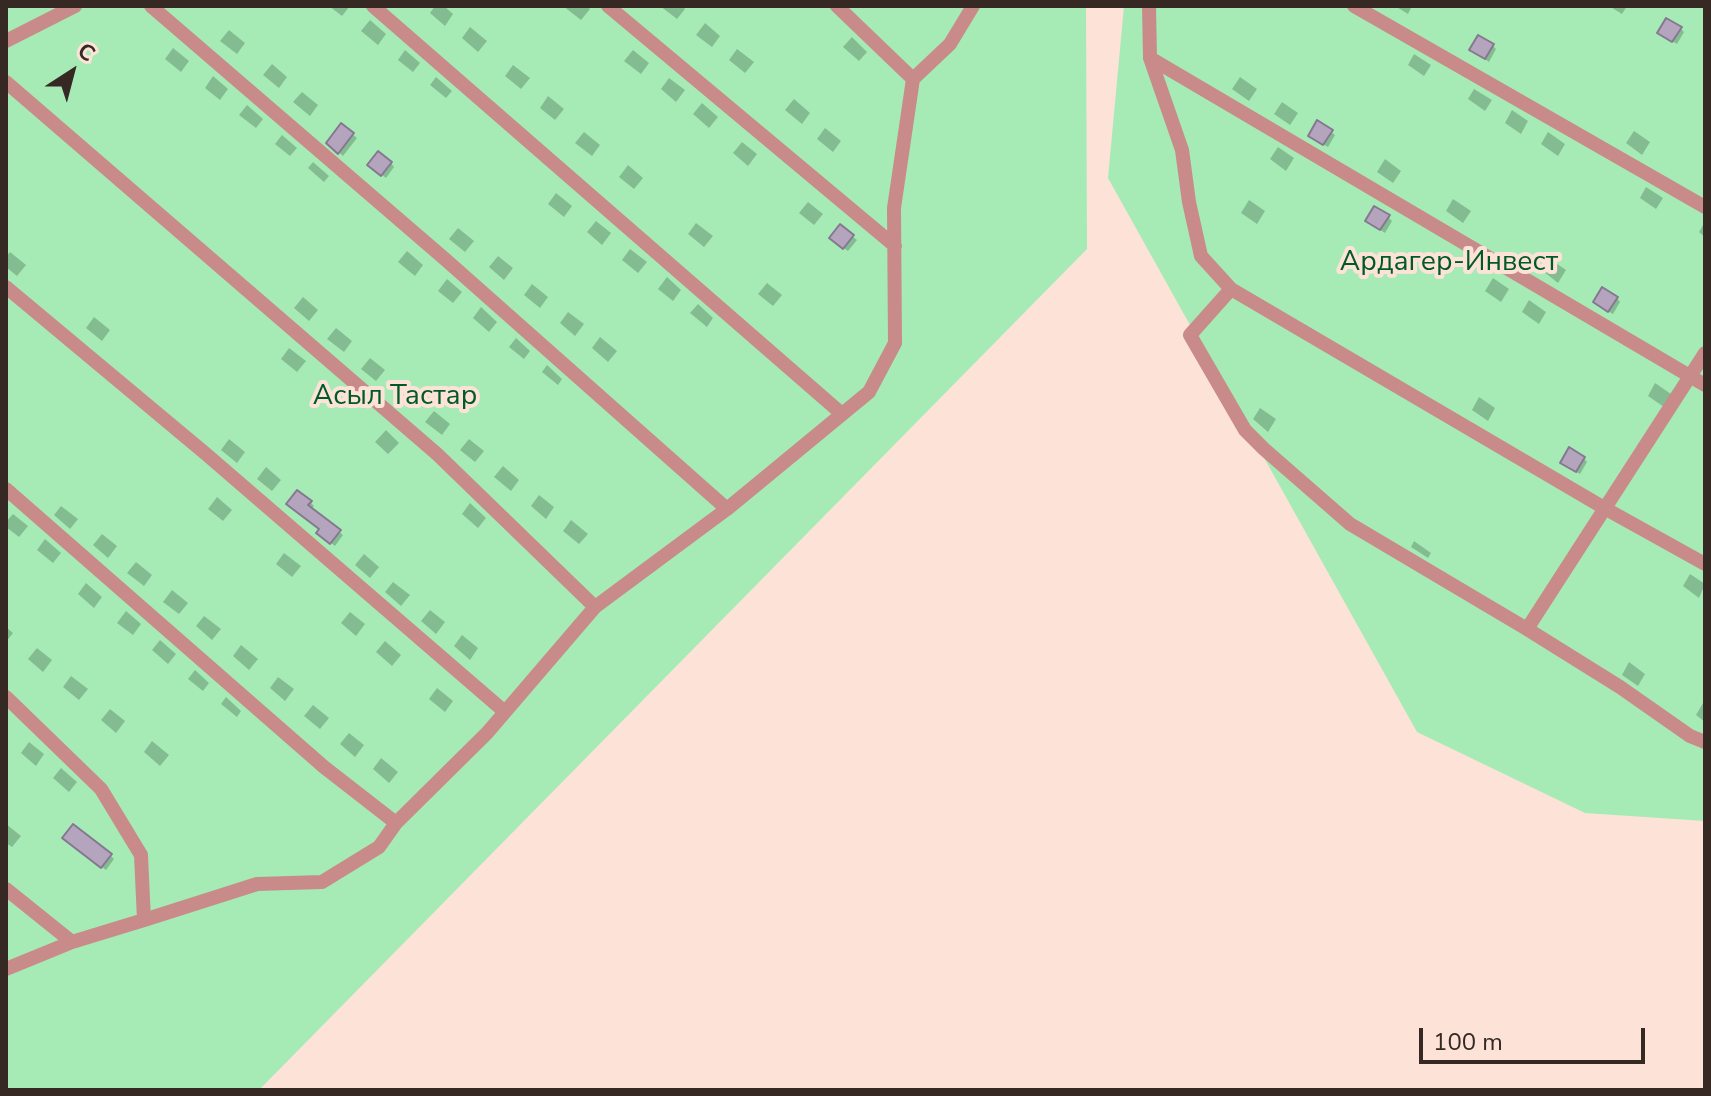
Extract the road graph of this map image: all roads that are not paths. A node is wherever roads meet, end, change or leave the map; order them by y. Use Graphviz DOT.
graph roads {
  1 [pos="75,6"];
  2 [pos="151,6"];
  3 [pos="373,6"];
  4 [pos="608,6"];
  5 [pos="837,6"];
  6 [pos="973,6"];
  7 [pos="1149,6"];
  8 [pos="1354,6"];
  9 [pos="6,41"];
  10 [pos="1150,58"];
  11 [pos="913,79"];
  12 [pos="6,82"];
  13 [pos="1705,207"];
  14 [pos="895,246"];
  15 [pos="6,287"];
  16 [pos="1231,289"];
  17 [pos="1705,353"];
  18 [pos="1691,376"];
  19 [pos="1705,385"];
  20 [pos="842,414"];
  21 [pos="6,489"];
  22 [pos="727,509"];
  23 [pos="1606,509"];
  24 [pos="1705,564"];
  25 [pos="595,607"];
  26 [pos="1527,629"];
  27 [pos="6,697"];
  28 [pos="505,712"];
  29 [pos="1705,742"];
  30 [pos="396,823"];
  31 [pos="6,889"];
  32 [pos="144,920"];
  33 [pos="72,942"];
  34 [pos="6,969"];
  1 -- 9 [label="street"];
  2 -- 22 [label="street"];
  3 -- 20 [label="street"];
  4 -- 14 [label="street"];
  5 -- 11 [label="street"];
  6 -- 11 [label="street"];
  7 -- 10 [label="street"];
  8 -- 13 [label="street"];
  10 -- 16 [label="street"];
  10 -- 18 [label="street"];
  11 -- 14 [label="street"];
  12 -- 25 [label="street"];
  14 -- 20 [label="street"];
  15 -- 28 [label="street"];
  16 -- 23 [label="street"];
  16 -- 26 [label="street"];
  17 -- 18 [label="street"];
  18 -- 19 [label="street"];
  18 -- 23 [label="street"];
  20 -- 22 [label="street"];
  21 -- 30 [label="street"];
  22 -- 25 [label="street"];
  23 -- 24 [label="street"];
  23 -- 26 [label="street"];
  25 -- 28 [label="street"];
  26 -- 29 [label="street"];
  27 -- 32 [label="street"];
  28 -- 30 [label="street"];
  30 -- 32 [label="street"];
  31 -- 33 [label="street"];
  32 -- 33 [label="street"];
  33 -- 34 [label="street"];
}
